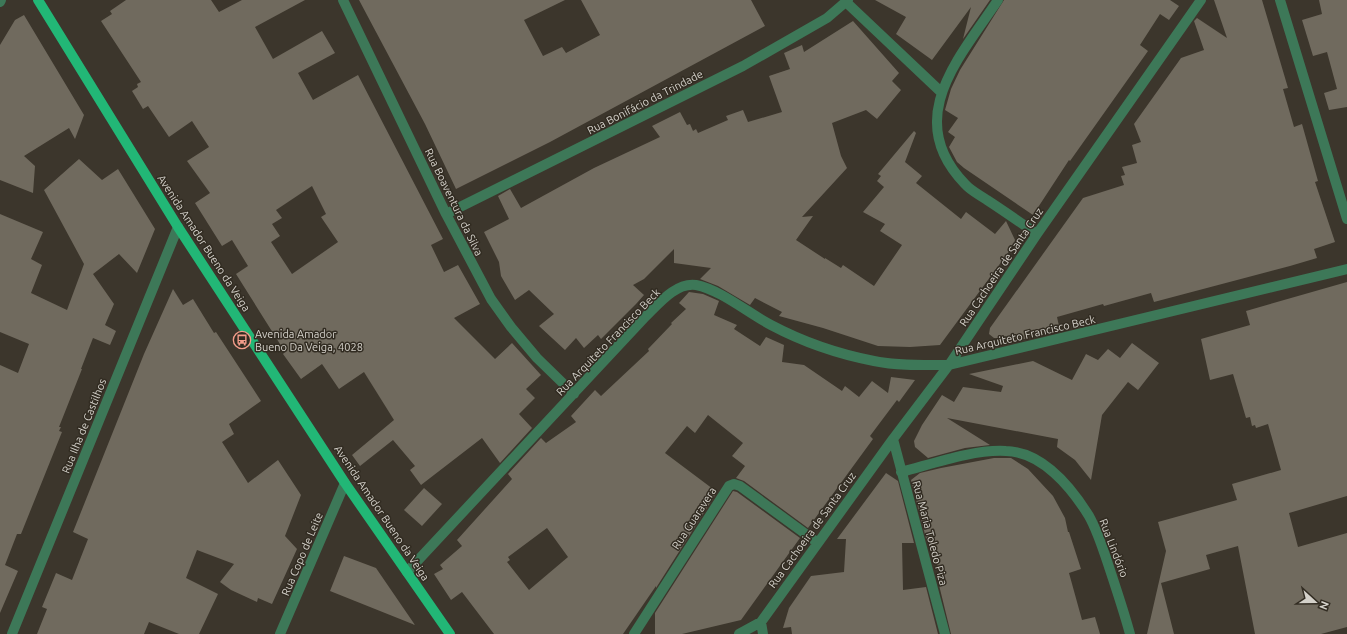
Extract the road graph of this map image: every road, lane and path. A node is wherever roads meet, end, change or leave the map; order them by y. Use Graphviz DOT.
graph roads {
  1 [pos="38,0"];
  2 [pos="343,0"];
  3 [pos="998,0"];
  4 [pos="1200,0"];
  5 [pos="1280,0"];
  6 [pos="847,1"];
  7 [pos="941,92"];
  8 [pos="446,214"];
  9 [pos="1347,219"];
  10 [pos="178,228"];
  11 [pos="1037,234"];
  12 [pos="1347,269"];
  13 [pos="950,365"];
  14 [pos="574,394"];
  15 [pos="893,439"];
  16 [pos="901,472"];
  17 [pos="345,483"];
  18 [pos="818,543"];
  19 [pos="407,572"];
  20 [pos="761,622"];
  21 [pos="12,634"];
  22 [pos="280,634"];
  23 [pos="450,634"];
  24 [pos="634,634"];
  25 [pos="739,634"];
  26 [pos="763,634"];
  27 [pos="945,634"];
  28 [pos="1130,634"];
  1 -- 10 [label="main road, Avenida Amador Bueno da Veiga"];
  2 -- 8 [label="street, Rua Boaventura da Silva"];
  3 -- 7 [label="street"];
  4 -- 11 [label="street, Rua Cachoeira de Santa Cruz"];
  5 -- 9 [label="street"];
  6 -- 7 [label="street"];
  6 -- 8 [label="street, Rua Bonifácio da Trindade"];
  7 -- 11 [label="street"];
  8 -- 14 [label="street, Rua Boaventura da Silva"];
  10 -- 17 [label="main road, Avenida Amador Bueno da Veiga"];
  10 -- 21 [label="street, Rua Ilha de Castilhos"];
  11 -- 13 [label="street, Rua Cachoeira de Santa Cruz"];
  12 -- 13 [label="street, Rua Arquiteto Francisco Beck"];
  13 -- 14 [label="street, Rua Arquiteto Francisco Beck"];
  13 -- 15 [label="street, Rua Cachoeira de Santa Cruz"];
  14 -- 19 [label="street, Rua Arquiteto Francisco Beck"];
  15 -- 16 [label="street, Rua Maria Toledo Piza"];
  15 -- 18 [label="street, Rua Cachoeira de Santa Cruz"];
  16 -- 27 [label="street, Rua Maria Toledo Piza"];
  16 -- 28 [label="street, Rua Lindório"];
  17 -- 19 [label="main road, Avenida Amador Bueno da Veiga"];
  17 -- 22 [label="street, Rua Copo de Leite"];
  18 -- 20 [label="street, Rua Cachoeira de Santa Cruz"];
  18 -- 24 [label="street, Rua Guaravera"];
  19 -- 23 [label="main road, Avenida Amador Bueno da Veiga"];
  20 -- 25 [label="street, Rua Cachoeira de Santa Cruz"];
  20 -- 26 [label="street"];
}
